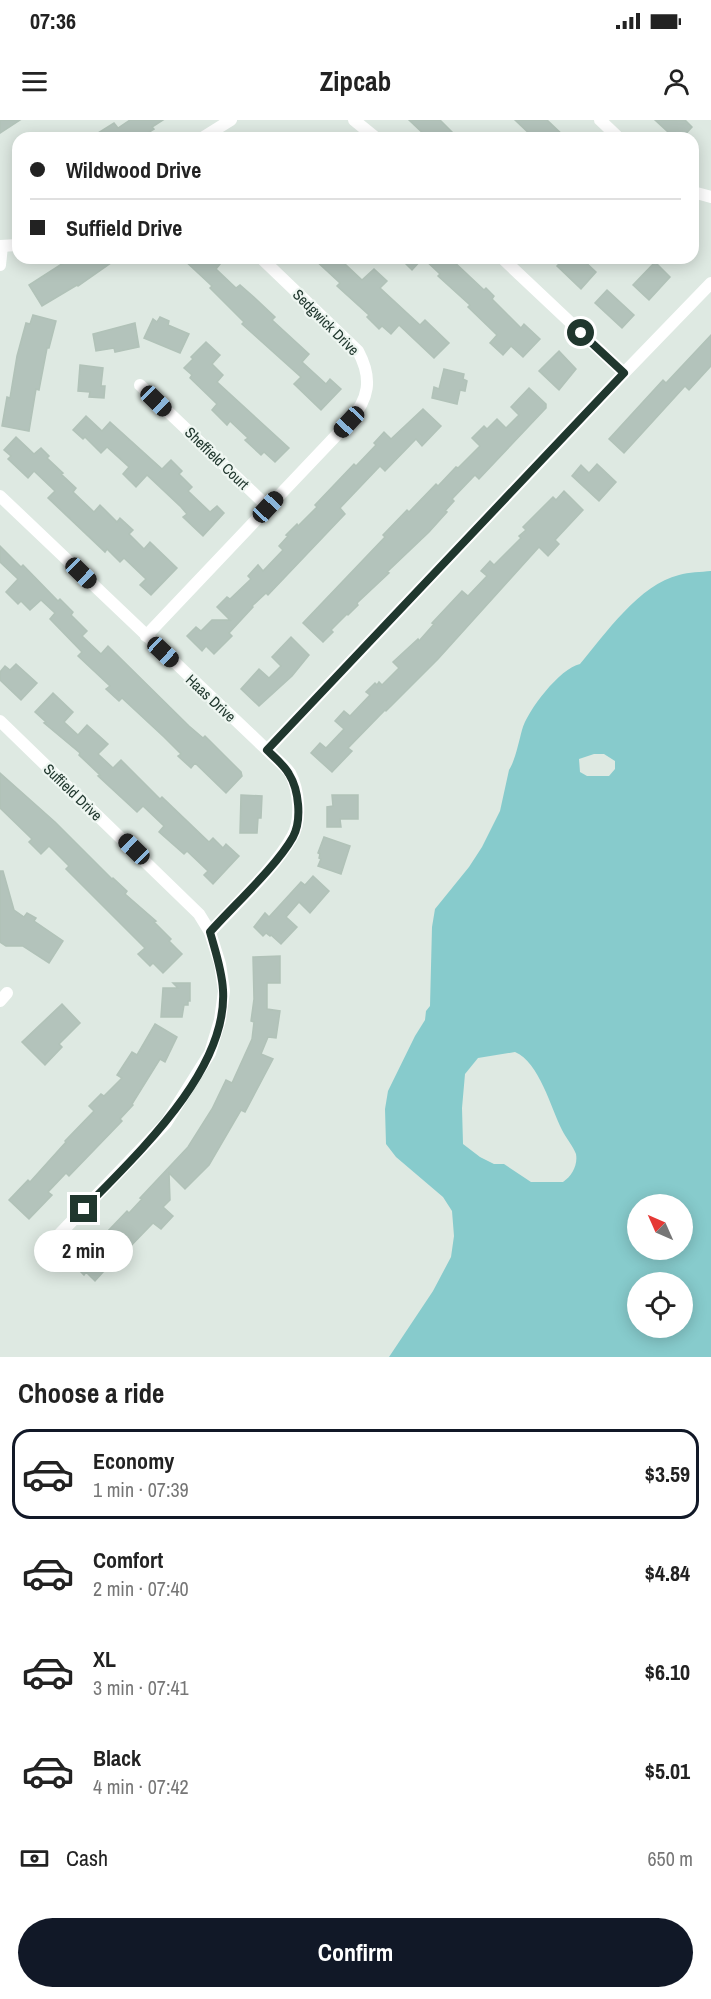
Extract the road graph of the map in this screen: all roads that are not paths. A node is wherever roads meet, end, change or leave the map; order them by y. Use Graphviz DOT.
graph roads {
  1 [pos="231,120"];
  2 [pos="354,120"];
  3 [pos="600,120"];
  4 [pos="212,132"];
  5 [pos="369,132"];
  6 [pos="613,132"];
  7 [pos="1,246"];
  8 [pos="267,264"];
  9 [pos="508,264"];
  10 [pos="0,265"];
  11 [pos="711,283"];
  12 [pos="624,373"];
  13 [pos="140,385"];
  14 [pos="0,496"];
  15 [pos="268,507"];
  16 [pos="146,636"];
  17 [pos="0,722"];
  18 [pos="267,750"];
  19 [pos="210,932"];
  20 [pos="51,1243"];
  1 -- 4 [label="street"];
  2 -- 5 [label="street"];
  3 -- 6 [label="street"];
  7 -- 10 [label="street"];
  8 -- 15 [label="street, Sedgwick Drive"];
  9 -- 12 [label="street"];
  11 -- 12 [label="street"];
  12 -- 18 [label="street"];
  13 -- 15 [label="street, Sheffield Court"];
  14 -- 16 [label="street, Haas Drive"];
  15 -- 16 [label="street, Sedgwick Drive"];
  16 -- 18 [label="street, Haas Drive"];
  17 -- 19 [label="street, Suffield Drive"];
  18 -- 19 [label="street, Haas Drive"];
  19 -- 20 [label="street, Suffield Drive"];
}
